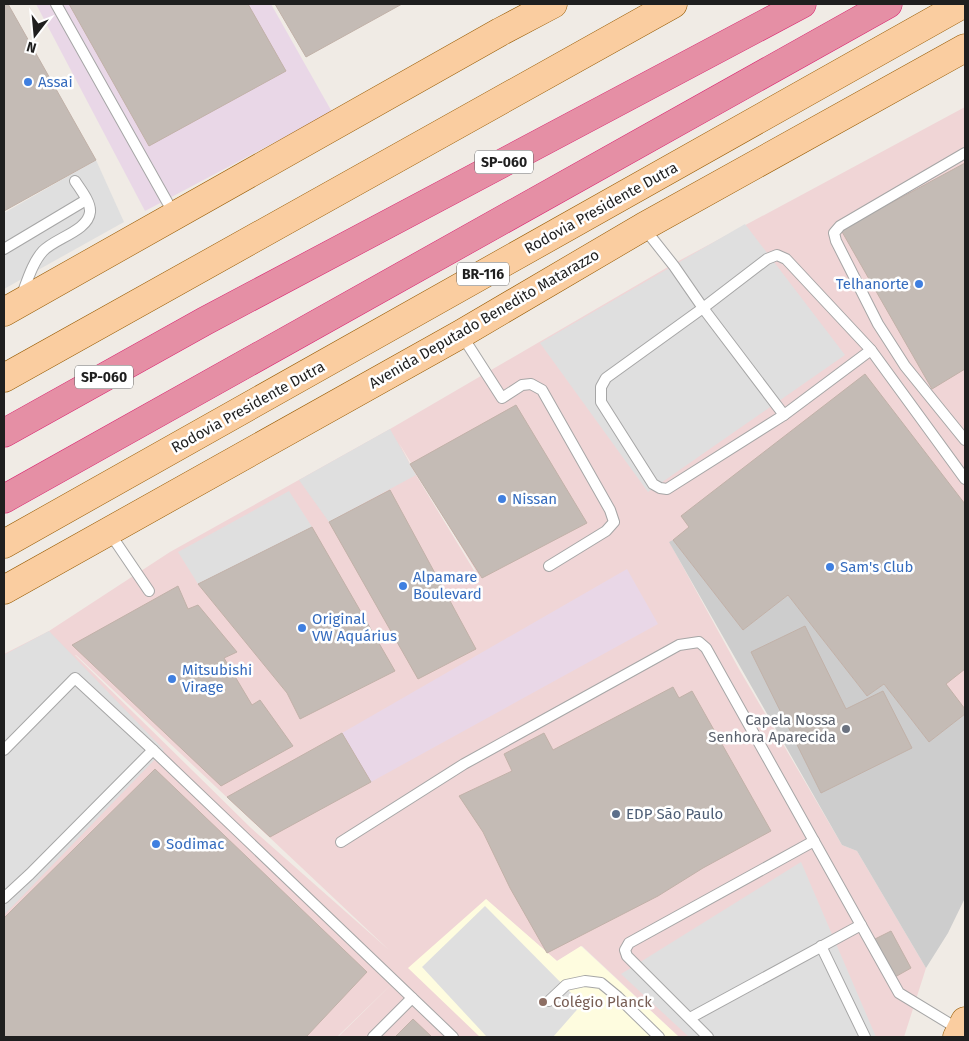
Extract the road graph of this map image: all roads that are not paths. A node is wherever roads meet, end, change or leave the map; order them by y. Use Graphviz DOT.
graph roads {
  1 [pos="56,4"];
  2 [pos="553,4"];
  3 [pos="673,4"];
  4 [pos="802,4"];
  5 [pos="888,4"];
  6 [pos="963,4"];
  7 [pos="965,48"];
  8 [pos="965,153"];
  9 [pos="75,181"];
  10 [pos="86,200"];
  11 [pos="175,215"];
  12 [pos="643,227"];
  13 [pos="4,248"];
  14 [pos="11,308"];
  15 [pos="703,308"];
  16 [pos="461,334"];
  17 [pos="871,350"];
  18 [pos="4,378"];
  19 [pos="784,415"];
  20 [pos="4,433"];
  21 [pos="965,440"];
  22 [pos="965,479"];
  23 [pos="4,499"];
  24 [pos="109,532"];
  25 [pos="4,544"];
  26 [pos="550,566"];
  27 [pos="4,590"];
  28 [pos="149,591"];
  29 [pos="4,750"];
  30 [pos="153,750"];
  31 [pos="814,841"];
  32 [pos="341,842"];
  33 [pos="4,898"];
  34 [pos="862,925"];
  35 [pos="822,946"];
  36 [pos="412,998"];
  37 [pos="549,1002"];
  38 [pos="690,1018"];
  39 [pos="961,1029"];
  40 [pos="373,1037"];
  41 [pos="453,1037"];
  42 [pos="659,1037"];
  43 [pos="708,1037"];
  44 [pos="864,1037"];
  1 -- 11 [label="lane"];
  2 -- 11 [label="main road"];
  3 -- 18 [label="main road"];
  4 -- 20 [label="highway, SP-060"];
  5 -- 23 [label="highway"];
  6 -- 25 [label="main road, Rodovia Presidente Dutra / BR-116"];
  7 -- 12 [label="main road, Avenida Deputado Benedito Matarazzo"];
  8 -- 21 [label="lane"];
  9 -- 10 [label="lane"];
  10 -- 13 [label="lane"];
  10 -- 14 [label="lane"];
  11 -- 14 [label="main road"];
  12 -- 15 [label="lane"];
  12 -- 16 [label="main road, Avenida Deputado Benedito Matarazzo"];
  15 -- 17 [label="lane"];
  15 -- 19 [label="lane"];
  15 -- 19 [label="lane"];
  16 -- 24 [label="main road, Avenida Deputado Benedito Matarazzo"];
  16 -- 26 [label="lane"];
  17 -- 19 [label="lane"];
  17 -- 22 [label="lane"];
  24 -- 27 [label="main road, Avenida Deputado Benedito Matarazzo"];
  24 -- 28 [label="lane"];
  29 -- 30 [label="lane"];
  30 -- 33 [label="lane"];
  30 -- 36 [label="lane"];
  31 -- 32 [label="lane"];
  31 -- 34 [label="lane"];
  31 -- 38 [label="lane"];
  34 -- 35 [label="lane"];
  34 -- 39 [label="lane"];
  35 -- 38 [label="lane"];
  35 -- 44 [label="lane"];
  36 -- 40 [label="lane"];
  36 -- 41 [label="lane"];
  37 -- 42 [label="lane"];
  38 -- 43 [label="lane"];
}
